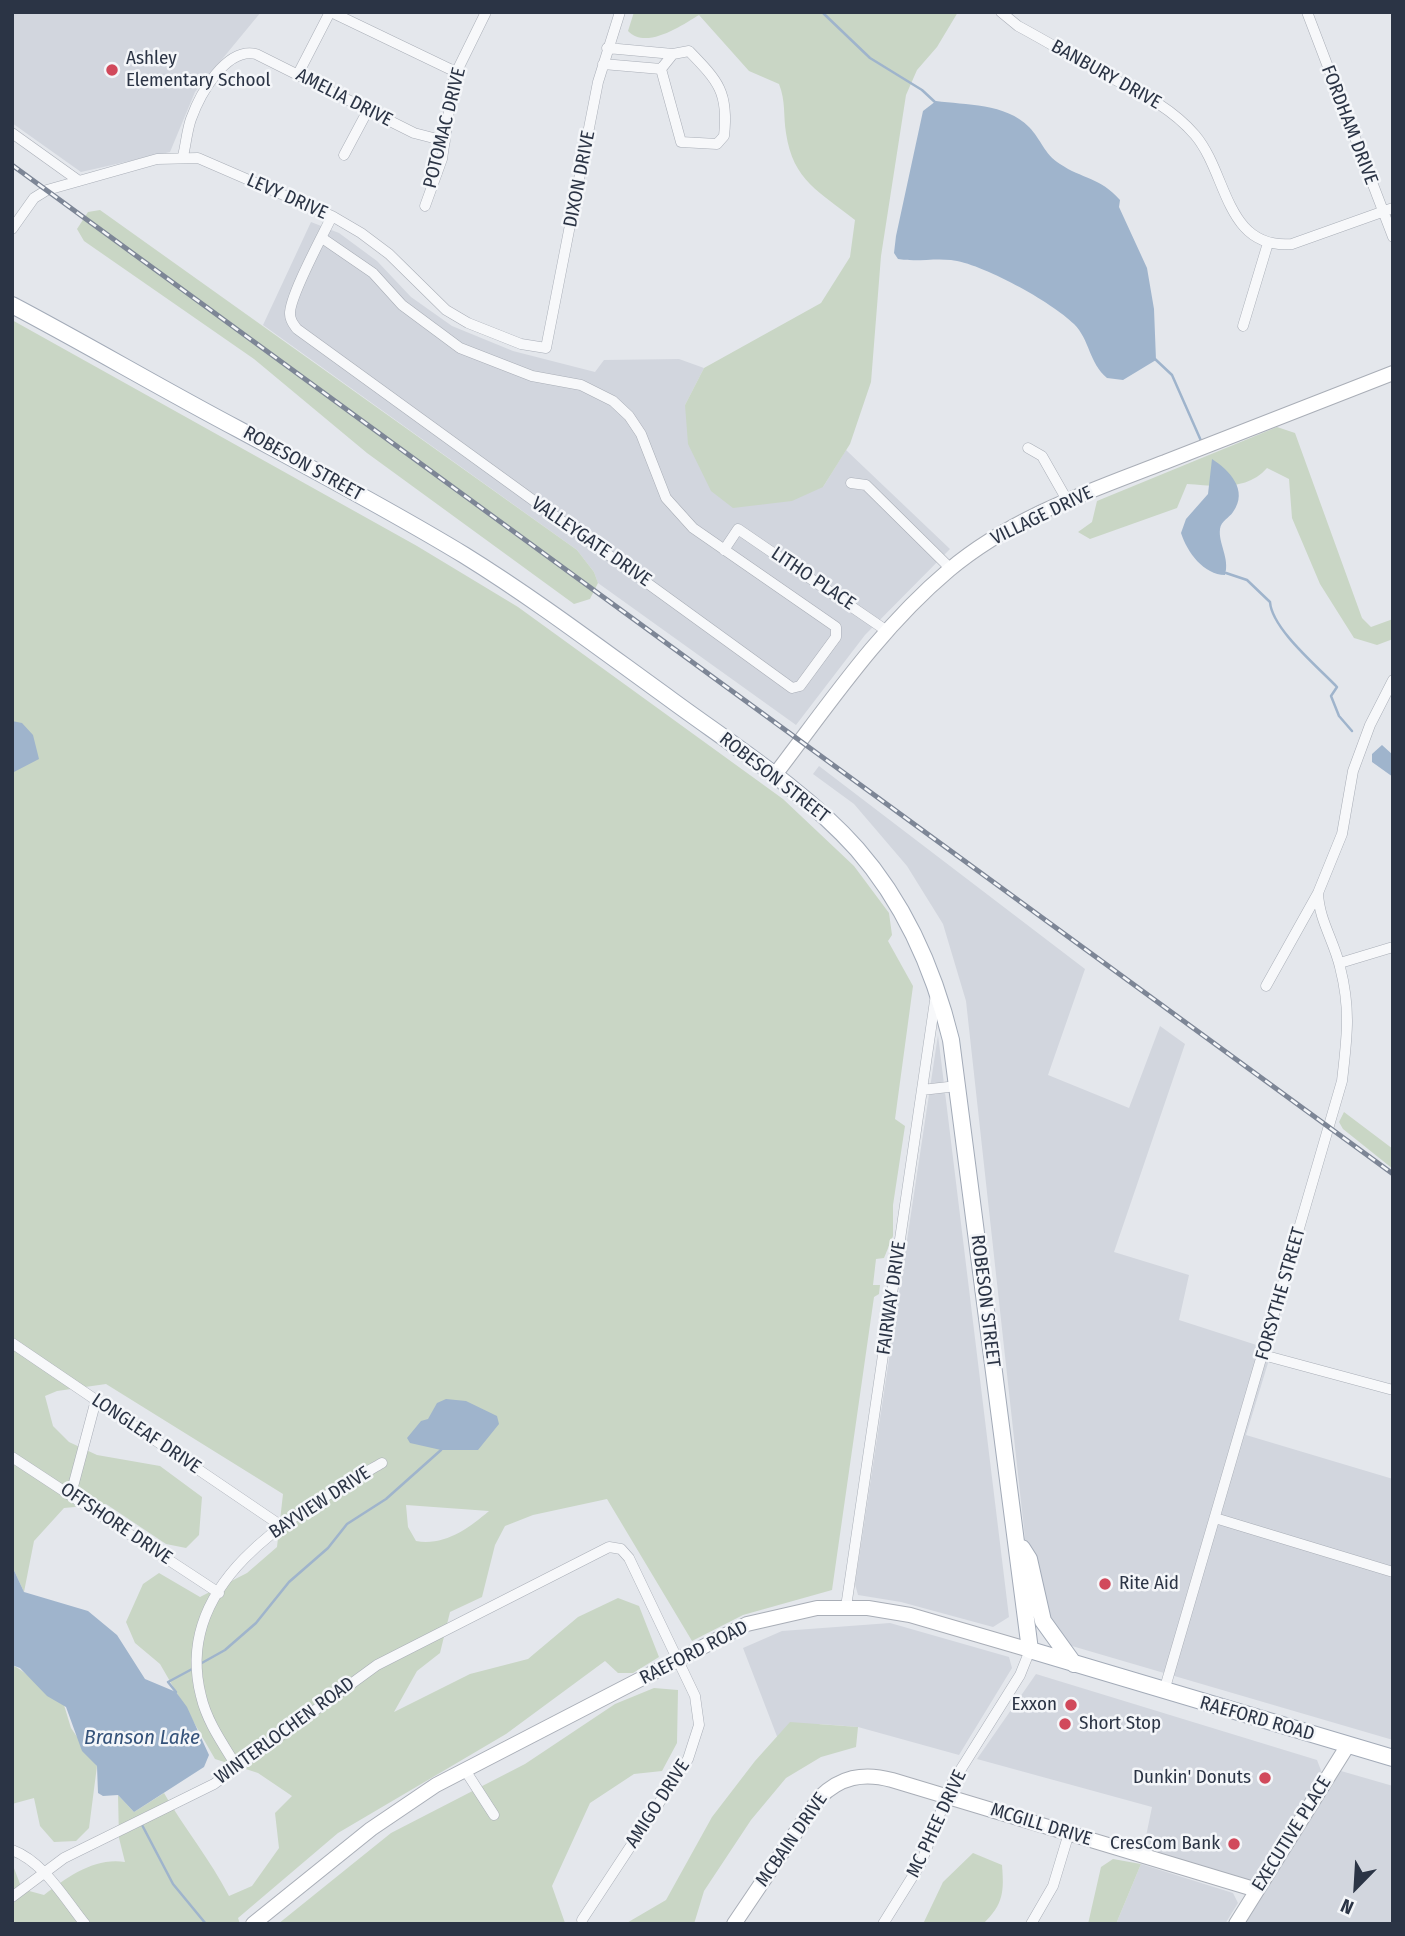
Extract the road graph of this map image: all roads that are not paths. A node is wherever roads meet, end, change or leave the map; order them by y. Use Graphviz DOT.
graph roads {
  1 [pos="330,12"];
  2 [pos="486,12"];
  3 [pos="620,12"];
  4 [pos="1001,12"];
  5 [pos="1307,12"];
  6 [pos="607,48"];
  7 [pos="673,54"];
  8 [pos="604,64"];
  9 [pos="662,69"];
  10 [pos="456,72"];
  11 [pos="298,75"];
  12 [pos="368,110"];
  13 [pos="12,133"];
  14 [pos="444,141"];
  15 [pos="344,155"];
  16 [pos="183,156"];
  17 [pos="79,181"];
  18 [pos="425,206"];
  19 [pos="1388,210"];
  20 [pos="332,216"];
  21 [pos="12,229"];
  22 [pos="1393,237"];
  23 [pos="322,238"];
  24 [pos="1268,243"];
  25 [pos="12,304"];
  26 [pos="1243,326"];
  27 [pos="547,348"];
  28 [pos="1393,373"];
  29 [pos="1028,448"];
  30 [pos="851,483"];
  31 [pos="1067,500"];
  32 [pos="724,550"];
  33 [pos="951,569"];
  34 [pos="887,631"];
  35 [pos="1393,680"];
  36 [pos="774,776"];
  37 [pos="1318,894"];
  38 [pos="1393,947"];
  39 [pos="1340,963"];
  40 [pos="1266,986"];
  41 [pos="936,989"];
  42 [pos="957,1086"];
  43 [pos="922,1090"];
  44 [pos="12,1343"];
  45 [pos="1263,1354"];
  46 [pos="1393,1391"];
  47 [pos="96,1400"];
  48 [pos="12,1457"];
  49 [pos="382,1463"];
  50 [pos="71,1494"];
  51 [pos="1215,1518"];
  52 [pos="280,1525"];
  53 [pos="1016,1539"];
  54 [pos="562,1569"];
  55 [pos="1393,1572"];
  56 [pos="219,1593"];
  57 [pos="846,1606"];
  58 [pos="1030,1650"];
  59 [pos="678,1660"];
  60 [pos="1074,1664"];
  61 [pos="1164,1691"];
  62 [pos="1348,1745"];
  63 [pos="1393,1758"];
  64 [pos="237,1767"];
  65 [pos="465,1770"];
  66 [pos="946,1796"];
  67 [pos="494,1815"];
  68 [pos="1069,1833"];
  69 [pos="12,1850"];
  70 [pos="43,1872"];
  71 [pos="1257,1890"];
  72 [pos="12,1897"];
  73 [pos="582,1920"];
  74 [pos="85,1924"];
  75 [pos="253,1924"];
  76 [pos="734,1924"];
  77 [pos="883,1924"];
  78 [pos="1031,1924"];
  79 [pos="1236,1924"];
  1 -- 10 [label="street"];
  1 -- 11 [label="street"];
  2 -- 10 [label="street, POTOMAC DRIVE"];
  3 -- 6 [label="street, DIXON DRIVE"];
  4 -- 24 [label="street, BANBURY DRIVE"];
  5 -- 19 [label="street, FORDHAM DRIVE"];
  6 -- 7 [label="street"];
  6 -- 8 [label="street, DIXON DRIVE"];
  7 -- 9 [label="street"];
  7 -- 9 [label="street"];
  8 -- 9 [label="street"];
  8 -- 27 [label="street, DIXON DRIVE"];
  10 -- 14 [label="street, POTOMAC DRIVE"];
  11 -- 12 [label="street, AMELIA DRIVE"];
  11 -- 16 [label="street, AMELIA DRIVE"];
  12 -- 14 [label="street, AMELIA DRIVE"];
  12 -- 15 [label="street"];
  13 -- 17 [label="street"];
  14 -- 18 [label="street, POTOMAC DRIVE"];
  16 -- 17 [label="street, LEVY DRIVE"];
  16 -- 20 [label="street, LEVY DRIVE"];
  17 -- 21 [label="street, LEVY DRIVE"];
  19 -- 22 [label="street, FORDHAM DRIVE"];
  19 -- 24 [label="street"];
  20 -- 23 [label="street, VALLEYGATE DRIVE"];
  20 -- 27 [label="street, LEVY DRIVE"];
  23 -- 32 [label="street, VALLEYGATE DRIVE"];
  23 -- 32 [label="street, VALLEYGATE DRIVE"];
  24 -- 26 [label="street"];
  25 -- 36 [label="main road, ROBESON STREET"];
  28 -- 31 [label="main road, VILLAGE DRIVE"];
  29 -- 31 [label="street"];
  30 -- 33 [label="street"];
  31 -- 33 [label="main road, VILLAGE DRIVE"];
  32 -- 34 [label="street, LITHO PLACE"];
  33 -- 34 [label="main road, VILLAGE DRIVE"];
  34 -- 36 [label="main road, VILLAGE DRIVE"];
  35 -- 37 [label="street"];
  36 -- 41 [label="main road, ROBESON STREET"];
  37 -- 39 [label="street, FORSYTHE STREET"];
  37 -- 40 [label="street"];
  38 -- 39 [label="street"];
  39 -- 45 [label="street, FORSYTHE STREET"];
  41 -- 42 [label="main road, ROBESON STREET"];
  41 -- 43 [label="street, FAIRWAY DRIVE"];
  42 -- 43 [label="street"];
  42 -- 53 [label="main road, ROBESON STREET"];
  43 -- 57 [label="street, FAIRWAY DRIVE"];
  44 -- 47 [label="street, LONGLEAF DRIVE"];
  45 -- 46 [label="street"];
  45 -- 51 [label="street, FORSYTHE STREET"];
  47 -- 50 [label="street"];
  47 -- 52 [label="street, LONGLEAF DRIVE"];
  48 -- 50 [label="street, OFFSHORE DRIVE"];
  49 -- 52 [label="street, BAYVIEW DRIVE"];
  50 -- 56 [label="street, OFFSHORE DRIVE"];
  51 -- 55 [label="street"];
  51 -- 61 [label="street, FORSYTHE STREET"];
  52 -- 56 [label="street, BAYVIEW DRIVE"];
  53 -- 58 [label="main road, ROBESON STREET"];
  53 -- 60 [label="main road"];
  54 -- 59 [label="street, AMIGO DRIVE"];
  54 -- 64 [label="street, WINTERLOCHEN ROAD"];
  56 -- 64 [label="street, BAYVIEW DRIVE"];
  57 -- 58 [label="main road, RAEFORD ROAD"];
  57 -- 59 [label="main road, RAEFORD ROAD"];
  58 -- 60 [label="main road, RAEFORD ROAD"];
  58 -- 66 [label="street, MC PHEE DRIVE"];
  59 -- 65 [label="main road, RAEFORD ROAD"];
  59 -- 73 [label="street, AMIGO DRIVE"];
  60 -- 61 [label="main road, RAEFORD ROAD"];
  61 -- 62 [label="main road, RAEFORD ROAD"];
  62 -- 63 [label="main road, RAEFORD ROAD"];
  62 -- 71 [label="main road, EXECUTIVE PLACE"];
  64 -- 70 [label="street, WINTERLOCHEN ROAD"];
  65 -- 67 [label="street"];
  65 -- 75 [label="main road, RAEFORD ROAD"];
  66 -- 68 [label="main road, MCGILL DRIVE"];
  66 -- 76 [label="main road, MCBAIN DRIVE"];
  66 -- 77 [label="street, MC PHEE DRIVE"];
  68 -- 71 [label="main road, MCGILL DRIVE"];
  68 -- 78 [label="street"];
  69 -- 70 [label="street"];
  70 -- 72 [label="street, WINTERLOCHEN ROAD"];
  70 -- 74 [label="street"];
  71 -- 79 [label="main road, EXECUTIVE PLACE"];
}
